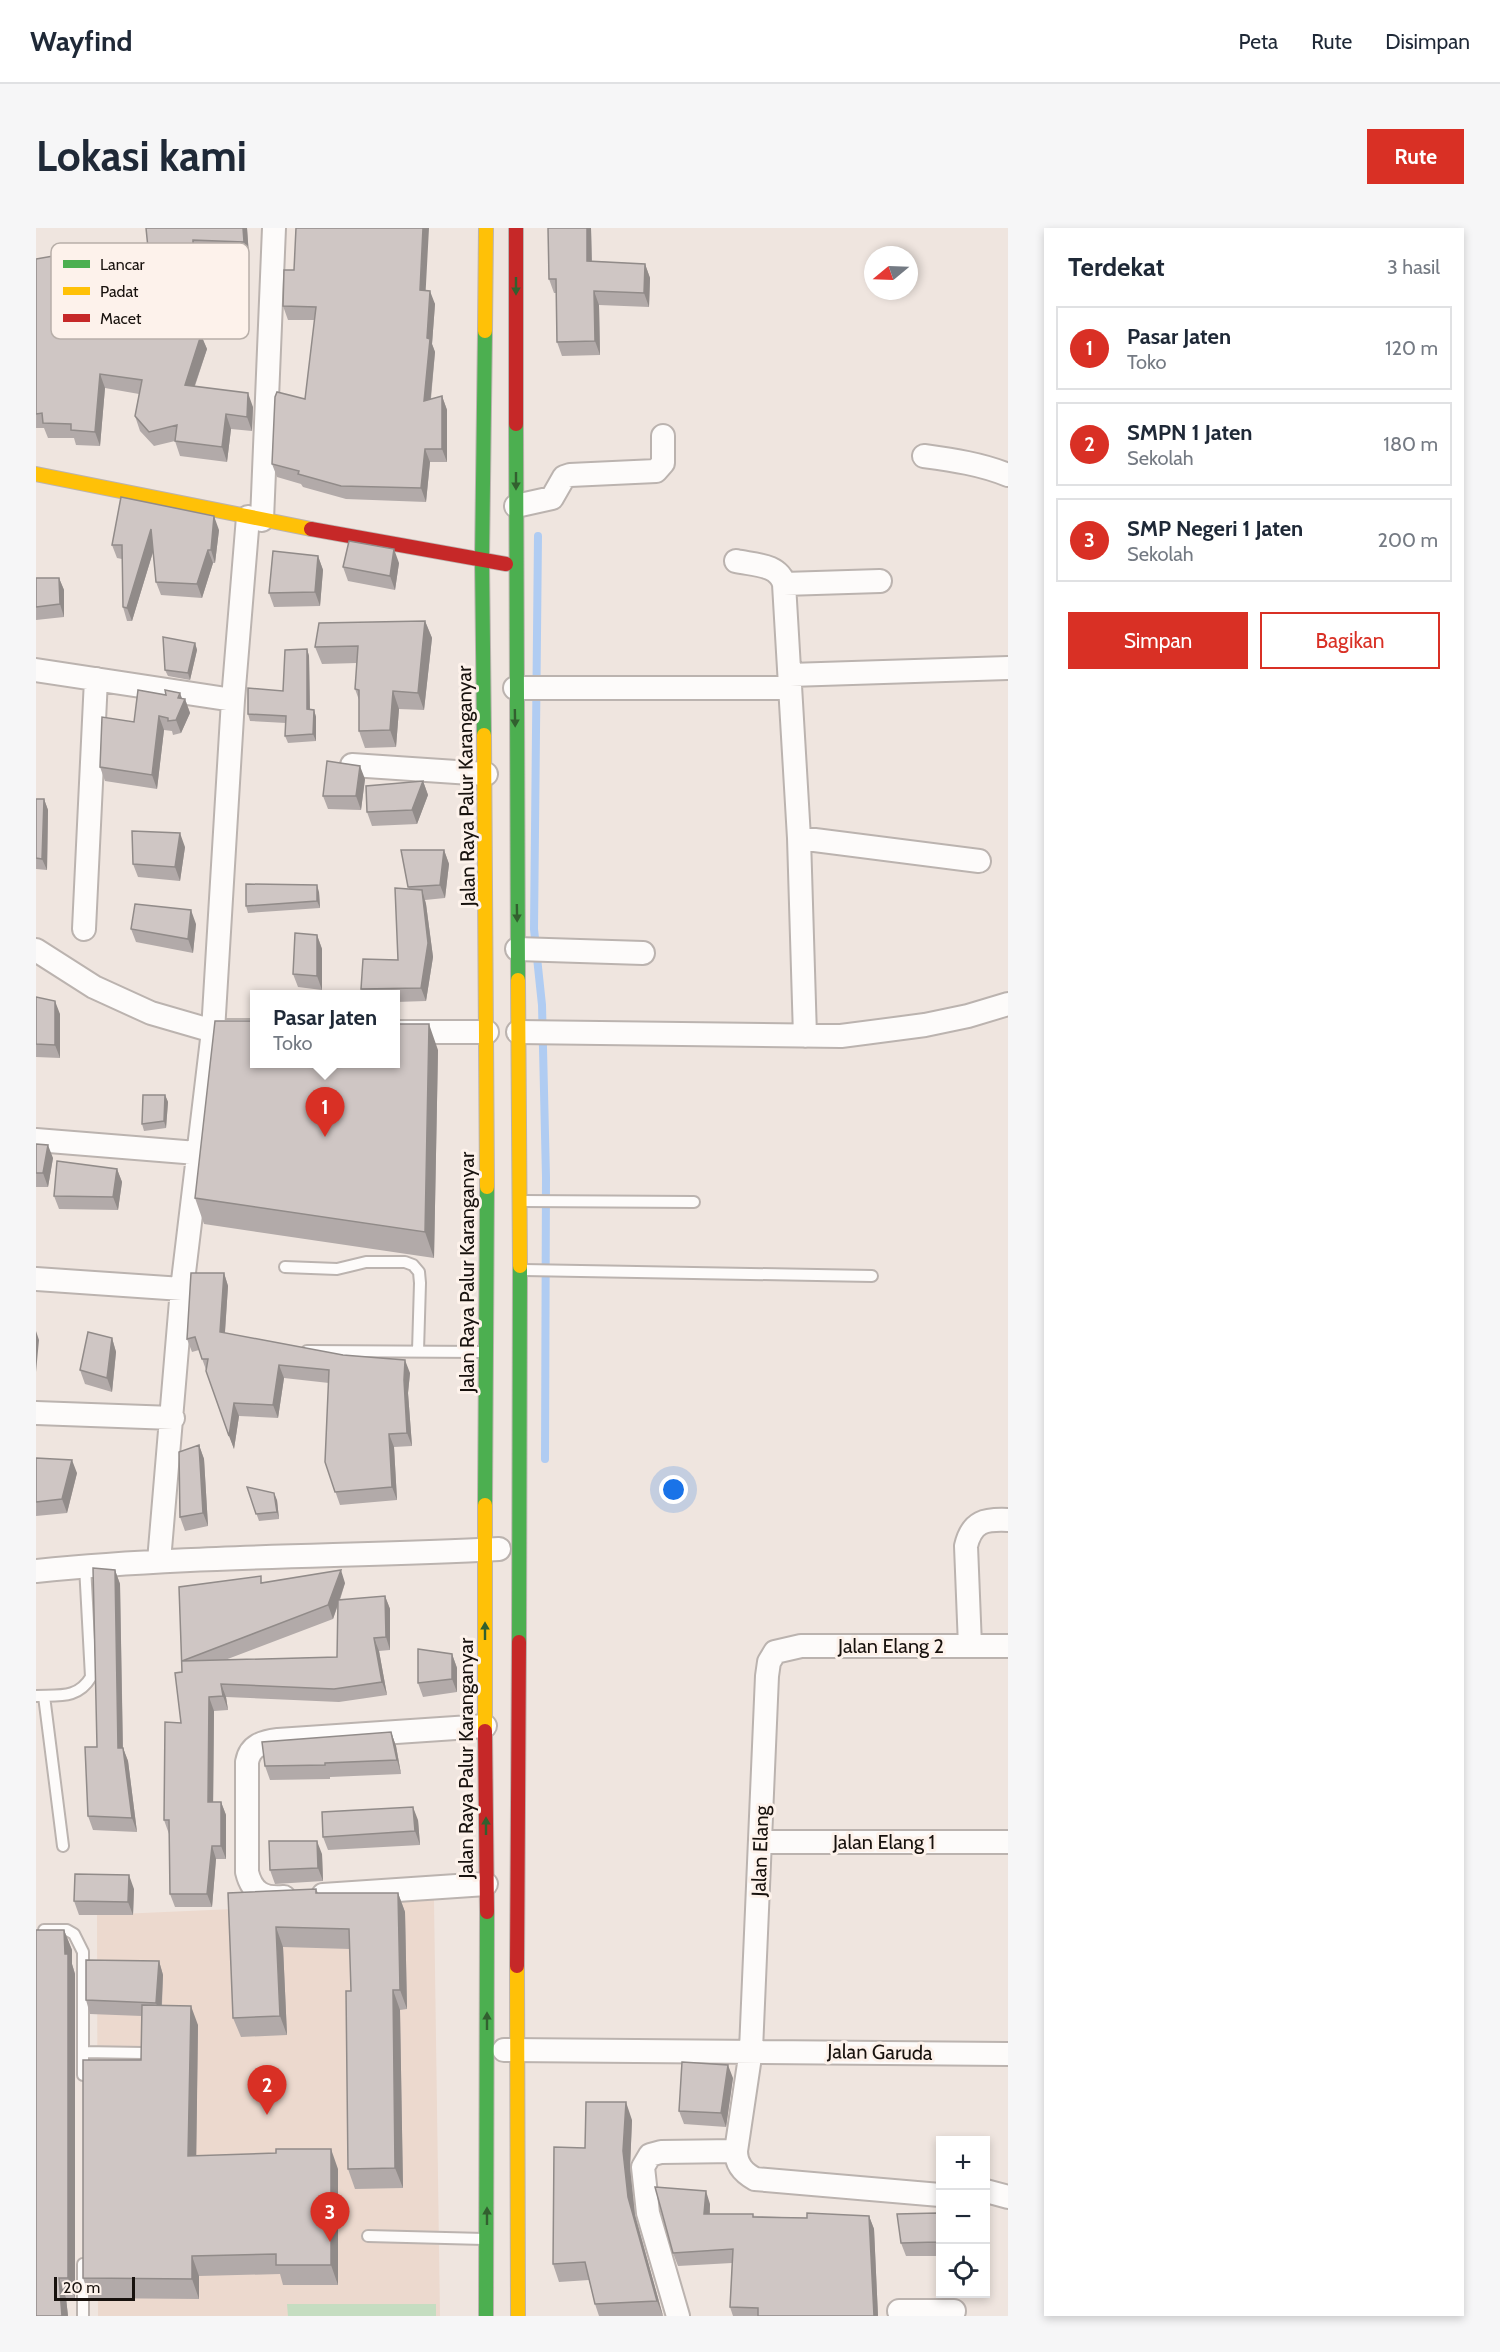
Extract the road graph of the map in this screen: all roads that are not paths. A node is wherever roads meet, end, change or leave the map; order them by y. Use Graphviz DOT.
graph roads {
  1 [pos="274,228"];
  2 [pos="486,228"];
  3 [pos="516,228"];
  4 [pos="663,436"];
  5 [pos="924,456"];
  6 [pos="36,474"];
  7 [pos="1008,475"];
  8 [pos="516,506"];
  9 [pos="255,519"];
  10 [pos="482,559"];
  11 [pos="736,561"];
  12 [pos="516,566"];
  13 [pos="880,581"];
  14 [pos="784,584"];
  15 [pos="1008,668"];
  16 [pos="36,670"];
  17 [pos="96,679"];
  18 [pos="790,681"];
  19 [pos="521,688"];
  20 [pos="233,700"];
  21 [pos="352,765"];
  22 [pos="486,774"];
  23 [pos="799,838"];
  24 [pos="979,861"];
  25 [pos="84,929"];
  26 [pos="513,949"];
  27 [pos="36,950"];
  28 [pos="643,953"];
  29 [pos="1008,1004"];
  30 [pos="213,1031"];
  31 [pos="250,1031"];
  32 [pos="400,1032"];
  33 [pos="516,1033"];
  34 [pos="805,1036"];
  35 [pos="36,1140"];
  36 [pos="197,1153"];
  37 [pos="520,1201"];
  38 [pos="694,1202"];
  39 [pos="285,1267"];
  40 [pos="520,1270"];
  41 [pos="872,1276"];
  42 [pos="36,1279"];
  43 [pos="182,1289"];
  44 [pos="300,1351"];
  45 [pos="418,1351"];
  46 [pos="503,1351"];
  47 [pos="36,1413"];
  48 [pos="173,1419"];
  49 [pos="1008,1520"];
  50 [pos="518,1548"];
  51 [pos="484,1550"];
  52 [pos="159,1561"];
  53 [pos="85,1566"];
  54 [pos="36,1571"];
  55 [pos="970,1646"];
  56 [pos="1008,1646"];
  57 [pos="775,1652"];
  58 [pos="40,1696"];
  59 [pos="485,1726"];
  60 [pos="761,1842"];
  61 [pos="1008,1842"];
  62 [pos="63,1846"];
  63 [pos="486,1884"];
  64 [pos="44,1929"];
  65 [pos="517,2049"];
  66 [pos="751,2050"];
  67 [pos="83,2052"];
  68 [pos="488,2052"];
  69 [pos="143,2053"];
  70 [pos="1008,2054"];
  71 [pos="83,2088"];
  72 [pos="736,2151"];
  73 [pos="990,2192"];
  74 [pos="936,2195"];
  75 [pos="1008,2197"];
  76 [pos="368,2236"];
  77 [pos="502,2239"];
  78 [pos="83,2256"];
  79 [pos="955,2307"];
  80 [pos="899,2311"];
  81 [pos="83,2316"];
  82 [pos="486,2316"];
  83 [pos="518,2316"];
  84 [pos="678,2316"];
  1 -- 9 [label="street"];
  2 -- 10 [label="main road, Jalan Raya Palur Karanganyar"];
  3 -- 8 [label="main road, Jalan Raya Palur Karanganyar, one-way"];
  4 -- 8 [label="street"];
  5 -- 7 [label="street"];
  6 -- 9 [label="main road"];
  8 -- 12 [label="main road, Jalan Raya Palur Karanganyar"];
  9 -- 10 [label="main road"];
  9 -- 20 [label="street"];
  10 -- 12 [label="main road"];
  10 -- 22 [label="main road, Jalan Raya Palur Karanganyar"];
  11 -- 14 [label="street"];
  12 -- 19 [label="main road, Jalan Raya Palur Karanganyar"];
  13 -- 14 [label="street"];
  14 -- 18 [label="street"];
  15 -- 18 [label="street"];
  16 -- 17 [label="street"];
  17 -- 20 [label="street"];
  17 -- 25 [label="street"];
  18 -- 19 [label="street"];
  18 -- 23 [label="street"];
  19 -- 26 [label="main road, Jalan Raya Palur Karanganyar, one-way"];
  20 -- 30 [label="street"];
  21 -- 22 [label="street"];
  22 -- 26 [label="main road, Jalan Raya Palur Karanganyar"];
  23 -- 24 [label="street"];
  23 -- 34 [label="street"];
  26 -- 28 [label="street"];
  26 -- 33 [label="main road, Jalan Raya Palur Karanganyar"];
  26 -- 33 [label="main road, Jalan Raya Palur Karanganyar"];
  27 -- 30 [label="street"];
  29 -- 34 [label="street"];
  30 -- 31 [label="street"];
  30 -- 36 [label="street"];
  32 -- 33 [label="street"];
  33 -- 34 [label="street"];
  33 -- 37 [label="main road, Jalan Raya Palur Karanganyar"];
  33 -- 46 [label="main road, Jalan Raya Palur Karanganyar"];
  35 -- 36 [label="street"];
  36 -- 43 [label="street"];
  37 -- 38 [label="lane"];
  37 -- 40 [label="main road, Jalan Raya Palur Karanganyar"];
  39 -- 45 [label="lane"];
  40 -- 41 [label="lane"];
  40 -- 46 [label="main road, Jalan Raya Palur Karanganyar"];
  42 -- 43 [label="street"];
  43 -- 48 [label="street"];
  44 -- 45 [label="lane"];
  45 -- 46 [label="lane"];
  46 -- 50 [label="main road, Jalan Raya Palur Karanganyar"];
  46 -- 51 [label="main road, Jalan Raya Palur Karanganyar"];
  47 -- 48 [label="street"];
  48 -- 52 [label="street"];
  49 -- 55 [label="street"];
  50 -- 51 [label="street"];
  50 -- 65 [label="main road, Jalan Raya Palur Karanganyar"];
  51 -- 52 [label="street"];
  59 -- 51 [label="main road, Jalan Raya Palur Karanganyar, one-way"];
  52 -- 53 [label="street"];
  53 -- 54 [label="street"];
  53 -- 58 [label="lane"];
  55 -- 56 [label="street, Jalan Elang 2"];
  55 -- 57 [label="street, Jalan Elang 2"];
  57 -- 60 [label="street, Jalan Elang"];
  58 -- 62 [label="lane"];
  63 -- 59 [label="main road, Jalan Raya Palur Karanganyar, one-way"];
  59 -- 63 [label="street"];
  60 -- 61 [label="street, Jalan Elang 1"];
  60 -- 66 [label="street, Jalan Elang"];
  68 -- 63 [label="main road, Jalan Raya Palur Karanganyar, one-way"];
  64 -- 67 [label="lane"];
  65 -- 66 [label="street, Jalan Garuda"];
  65 -- 68 [label="street, Jalan Garuda"];
  65 -- 77 [label="main road, Jalan Raya Palur Karanganyar"];
  66 -- 70 [label="street, Jalan Garuda"];
  66 -- 72 [label="street, Jalan Elang"];
  67 -- 69 [label="lane"];
  67 -- 71 [label="lane"];
  77 -- 68 [label="main road, Jalan Raya Palur Karanganyar, one-way"];
  72 -- 74 [label="street"];
  72 -- 84 [label="street"];
  73 -- 75 [label="street"];
  76 -- 77 [label="lane"];
  77 -- 82 [label="main road, Jalan Raya Palur Karanganyar"];
  77 -- 83 [label="main road, Jalan Raya Palur Karanganyar"];
  78 -- 81 [label="lane"];
  79 -- 80 [label="street"];
}
